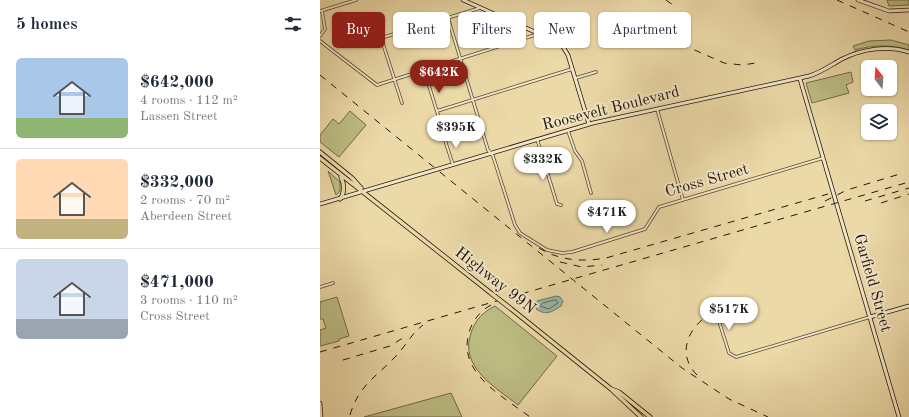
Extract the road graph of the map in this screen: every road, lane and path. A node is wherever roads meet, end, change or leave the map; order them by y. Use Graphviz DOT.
graph roads {
  1 [pos="356,0"];
  2 [pos="463,0"];
  3 [pos="858,0"];
  4 [pos="480,8"];
  5 [pos="909,10"];
  6 [pos="321,11"];
  7 [pos="450,17"];
  8 [pos="450,24"];
  9 [pos="534,32"];
  10 [pos="320,36"];
  11 [pos="534,36"];
  12 [pos="320,41"];
  13 [pos="384,48"];
  14 [pos="564,48"];
  15 [pos="909,52"];
  16 [pos="461,58"];
  17 [pos="573,69"];
  18 [pos="424,70"];
  19 [pos="596,72"];
  20 [pos="576,78"];
  21 [pos="394,79"];
  22 [pos="800,79"];
  23 [pos="474,100"];
  24 [pos="402,103"];
  25 [pos="657,109"];
  26 [pos="437,111"];
  27 [pos="589,124"];
  28 [pos="568,130"];
  29 [pos="537,139"];
  30 [pos="320,152"];
  31 [pos="491,153"];
  32 [pos="320,158"];
  33 [pos="823,158"];
  34 [pos="453,165"];
  35 [pos="339,174"];
  36 [pos="364,192"];
  37 [pos="591,193"];
  38 [pos="340,199"];
  39 [pos="683,200"];
  40 [pos="320,204"];
  41 [pos="561,205"];
  42 [pos="333,283"];
  43 [pos="320,287"];
  44 [pos="909,306"];
  45 [pos="717,315"];
  46 [pos="870,317"];
  47 [pos="611,389"];
  48 [pos="320,403"];
  49 [pos="321,417"];
  50 [pos="641,417"];
  51 [pos="650,417"];
  52 [pos="899,417"];
  1 -- 6 [label="street"];
  2 -- 4 [label="main road"];
  3 -- 5 [label="main road"];
  4 -- 7 [label="street"];
  4 -- 9 [label="main road"];
  6 -- 10 [label="street"];
  8 -- 16 [label="street"];
  11 -- 16 [label="street"];
  12 -- 21 [label="street"];
  13 -- 21 [label="street"];
  14 -- 17 [label="main road"];
  15 -- 22 [label="main road, Roosevelt Boulevard"];
  16 -- 18 [label="street"];
  16 -- 23 [label="street"];
  17 -- 20 [label="main road"];
  17 -- 23 [label="street"];
  18 -- 21 [label="street"];
  18 -- 26 [label="street"];
  19 -- 20 [label="street"];
  20 -- 27 [label="main road"];
  21 -- 24 [label="street"];
  22 -- 25 [label="main road, Roosevelt Boulevard"];
  22 -- 33 [label="main road, Garfield Street"];
  23 -- 26 [label="street"];
  23 -- 31 [label="street"];
  25 -- 27 [label="main road, Roosevelt Boulevard"];
  25 -- 39 [label="street"];
  26 -- 34 [label="street"];
  27 -- 28 [label="main road, Roosevelt Boulevard"];
  28 -- 29 [label="main road, Roosevelt Boulevard"];
  28 -- 37 [label="street"];
  29 -- 31 [label="main road, Roosevelt Boulevard"];
  29 -- 41 [label="street"];
  30 -- 36 [label="main road, Highway 99N"];
  31 -- 34 [label="main road, Roosevelt Boulevard"];
  31 -- 39 [label="street, Cross Street"];
  32 -- 35 [label="main road, Highway 99N"];
  33 -- 39 [label="street, Cross Street"];
  33 -- 46 [label="main road, Garfield Street"];
  34 -- 36 [label="main road, Roosevelt Boulevard"];
  35 -- 36 [label="main road, Highway 99N"];
  35 -- 38 [label="main road"];
  36 -- 38 [label="main road, Roosevelt Boulevard"];
  36 -- 47 [label="main road, Highway 99N, bridge"];
  38 -- 40 [label="main road, Roosevelt Boulevard"];
  42 -- 43 [label="street"];
  44 -- 46 [label="main road"];
  45 -- 46 [label="street"];
  46 -- 52 [label="main road, Garfield Street"];
  47 -- 50 [label="main road"];
  47 -- 51 [label="main road"];
  48 -- 49 [label="main road"];
}
